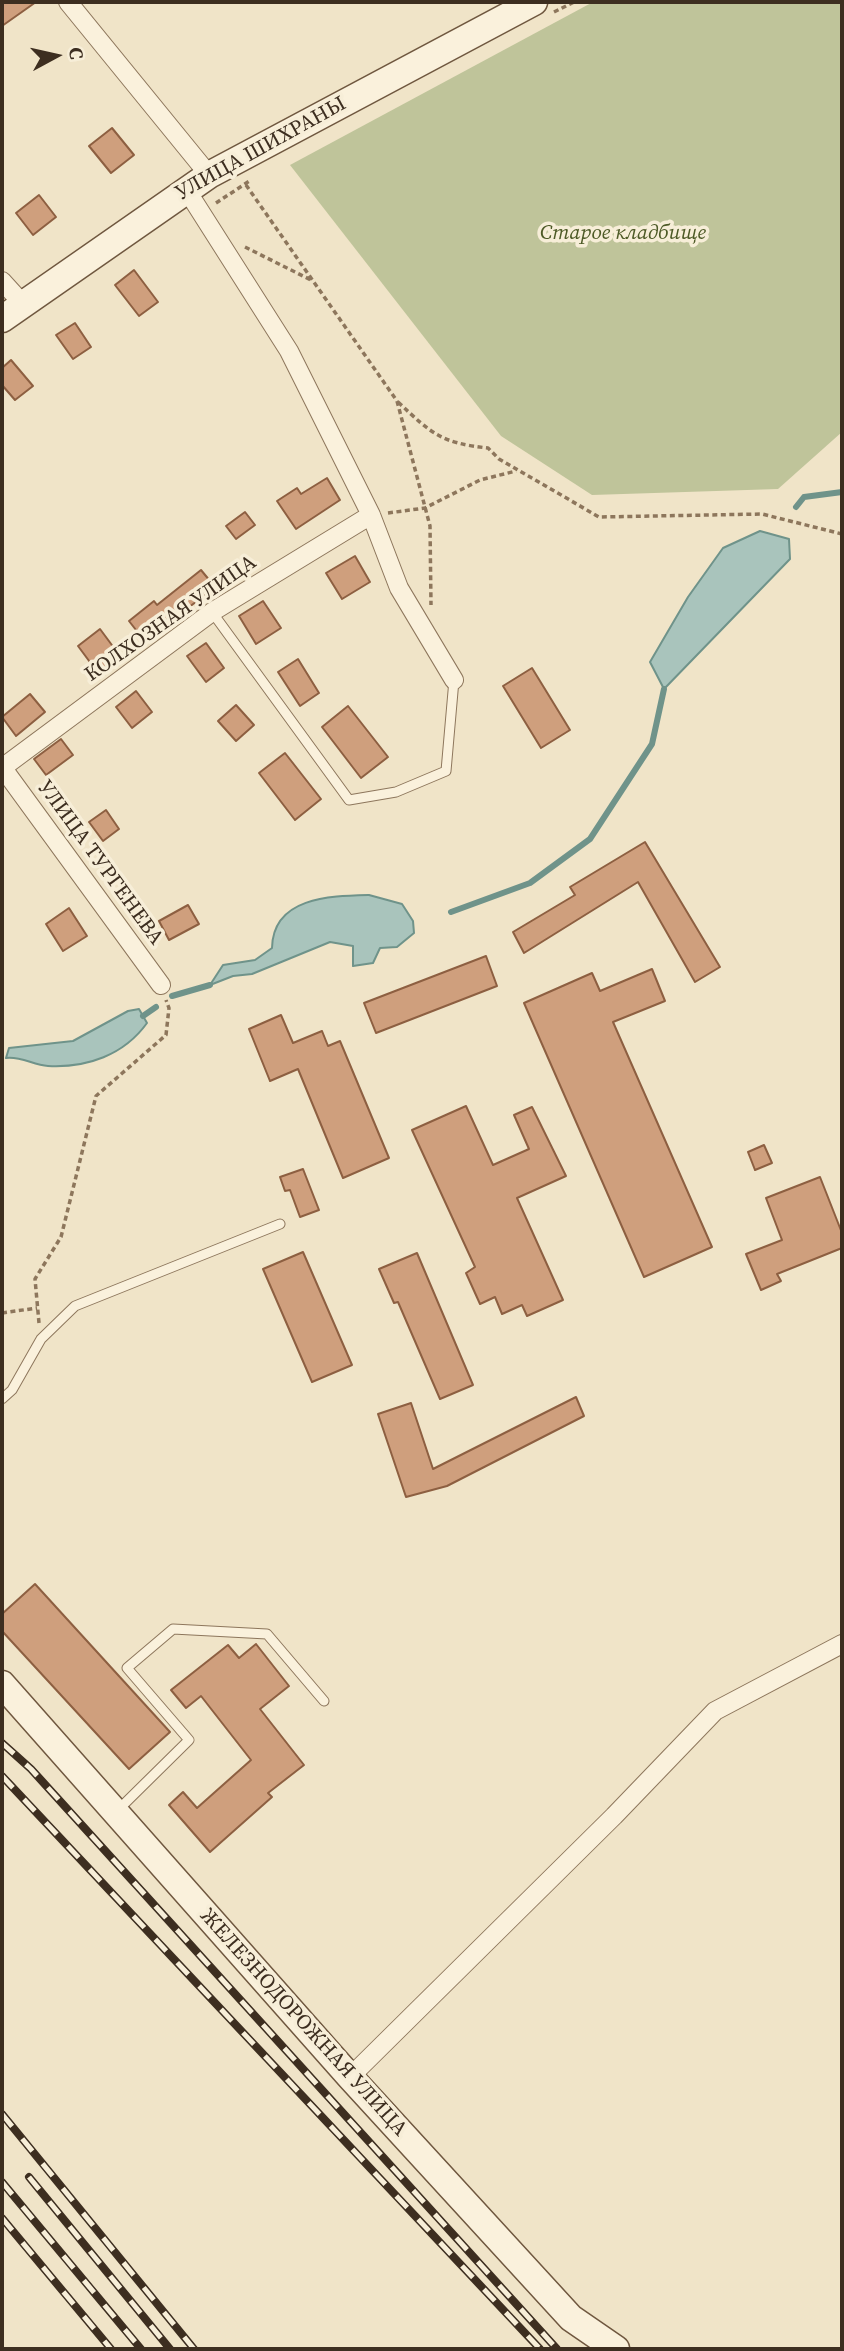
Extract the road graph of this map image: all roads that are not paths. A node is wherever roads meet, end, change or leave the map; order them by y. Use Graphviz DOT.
graph roads {
  1 [pos="68,2"];
  2 [pos="542,7"];
  3 [pos="228,174"];
  4 [pos="186,189"];
  5 [pos="2,281"];
  6 [pos="12,311"];
  7 [pos="371,515"];
  8 [pos="212,612"];
  9 [pos="454,680"];
  10 [pos="2,767"];
  11 [pos="161,985"];
  12 [pos="281,1224"];
  13 [pos="2,1399"];
  14 [pos="842,1643"];
  15 [pos="2,1684"];
  16 [pos="324,1701"];
  17 [pos="115,1812"];
  18 [pos="350,2077"];
  19 [pos="617,2349"];
  1 -- 3 [label="street"];
  2 -- 3 [label="street, УЛИЦА ШИХРАНЫ"];
  3 -- 4 [label="street, УЛИЦА ШИХРАНЫ"];
  4 -- 6 [label="street, УЛИЦА ШИХРАНЫ"];
  4 -- 7 [label="street"];
  5 -- 6 [label="street"];
  7 -- 8 [label="street, КОЛХОЗНАЯ УЛИЦА"];
  7 -- 9 [label="street"];
  8 -- 9 [label="lane"];
  8 -- 10 [label="street, КОЛХОЗНАЯ УЛИЦА"];
  10 -- 11 [label="street, УЛИЦА ТУРГЕНЕВА"];
  12 -- 13 [label="lane"];
  14 -- 18 [label="street"];
  15 -- 17 [label="street, ЖЕЛЕЗНОДОРОЖНАЯ УЛИЦА"];
  16 -- 17 [label="lane"];
  17 -- 18 [label="street, ЖЕЛЕЗНОДОРОЖНАЯ УЛИЦА"];
  18 -- 19 [label="street, ЖЕЛЕЗНОДОРОЖНАЯ УЛИЦА"];
}
